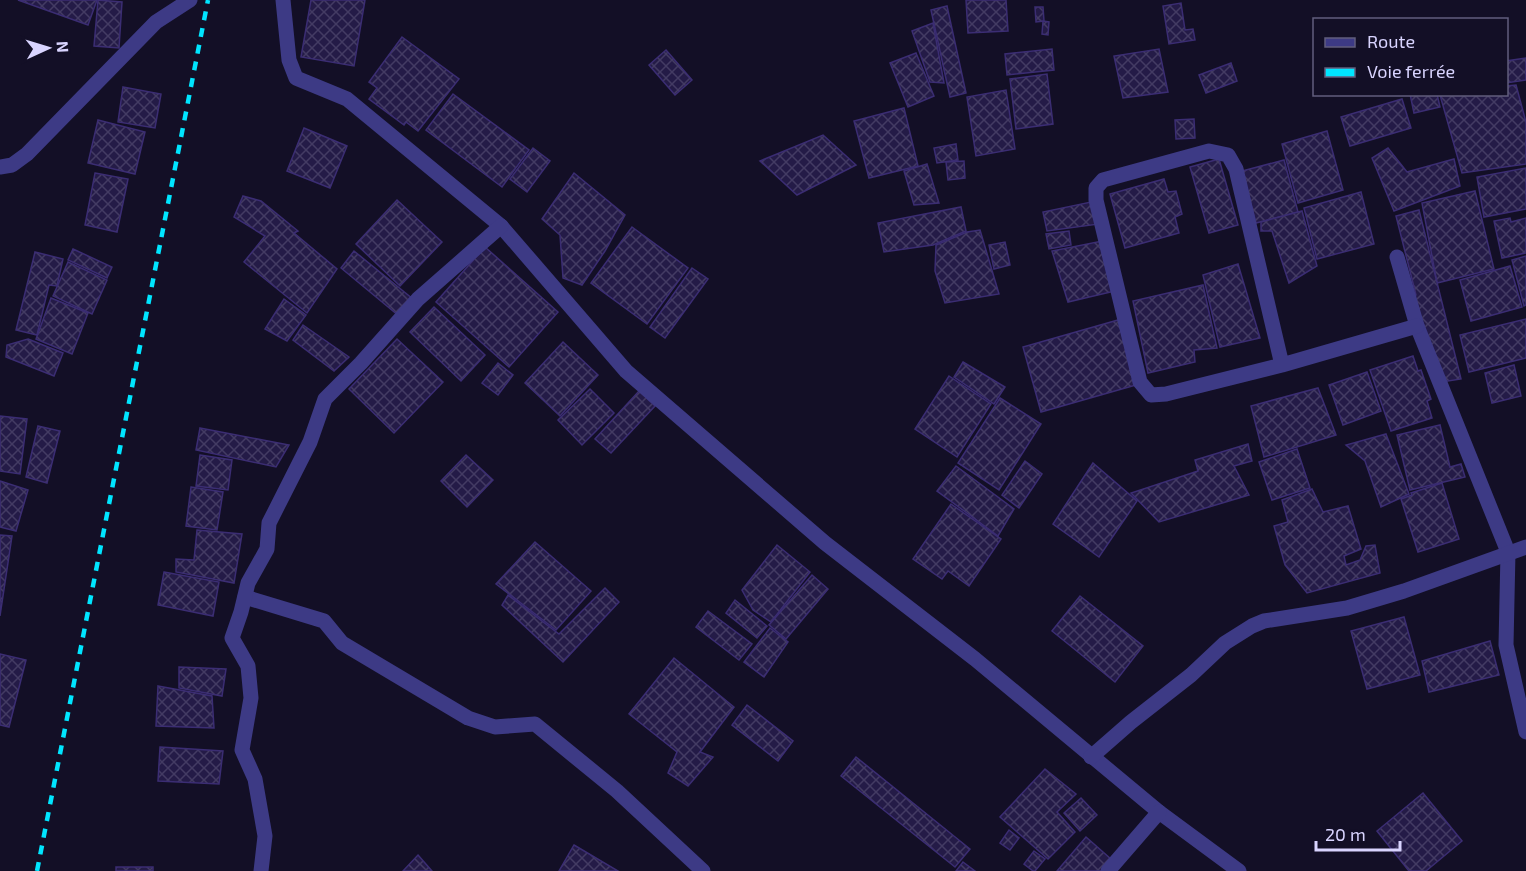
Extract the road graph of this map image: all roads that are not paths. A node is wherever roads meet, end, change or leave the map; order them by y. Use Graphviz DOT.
graph roads {
  1 [pos="190,0"];
  2 [pos="284,0"];
  3 [pos="0,167"];
  4 [pos="501,226"];
  5 [pos="1397,257"];
  6 [pos="1418,326"];
  7 [pos="1282,365"];
  8 [pos="1526,547"];
  9 [pos="1508,552"];
  10 [pos="245,597"];
  11 [pos="1526,732"];
  12 [pos="1091,757"];
  13 [pos="1158,812"];
  14 [pos="261,871"];
  15 [pos="704,871"];
  16 [pos="1108,871"];
  17 [pos="1239,871"];
  1 -- 3 [label="street"];
  2 -- 4 [label="street"];
  4 -- 10 [label="street"];
  4 -- 12 [label="street"];
  5 -- 6 [label="street"];
  6 -- 7 [label="street"];
  6 -- 9 [label="street"];
  7 -- 7 [label="street"];
  8 -- 9 [label="street"];
  9 -- 11 [label="street"];
  9 -- 12 [label="street"];
  10 -- 14 [label="street"];
  10 -- 15 [label="street"];
  12 -- 13 [label="street"];
  13 -- 16 [label="street"];
  13 -- 17 [label="street"];
}
